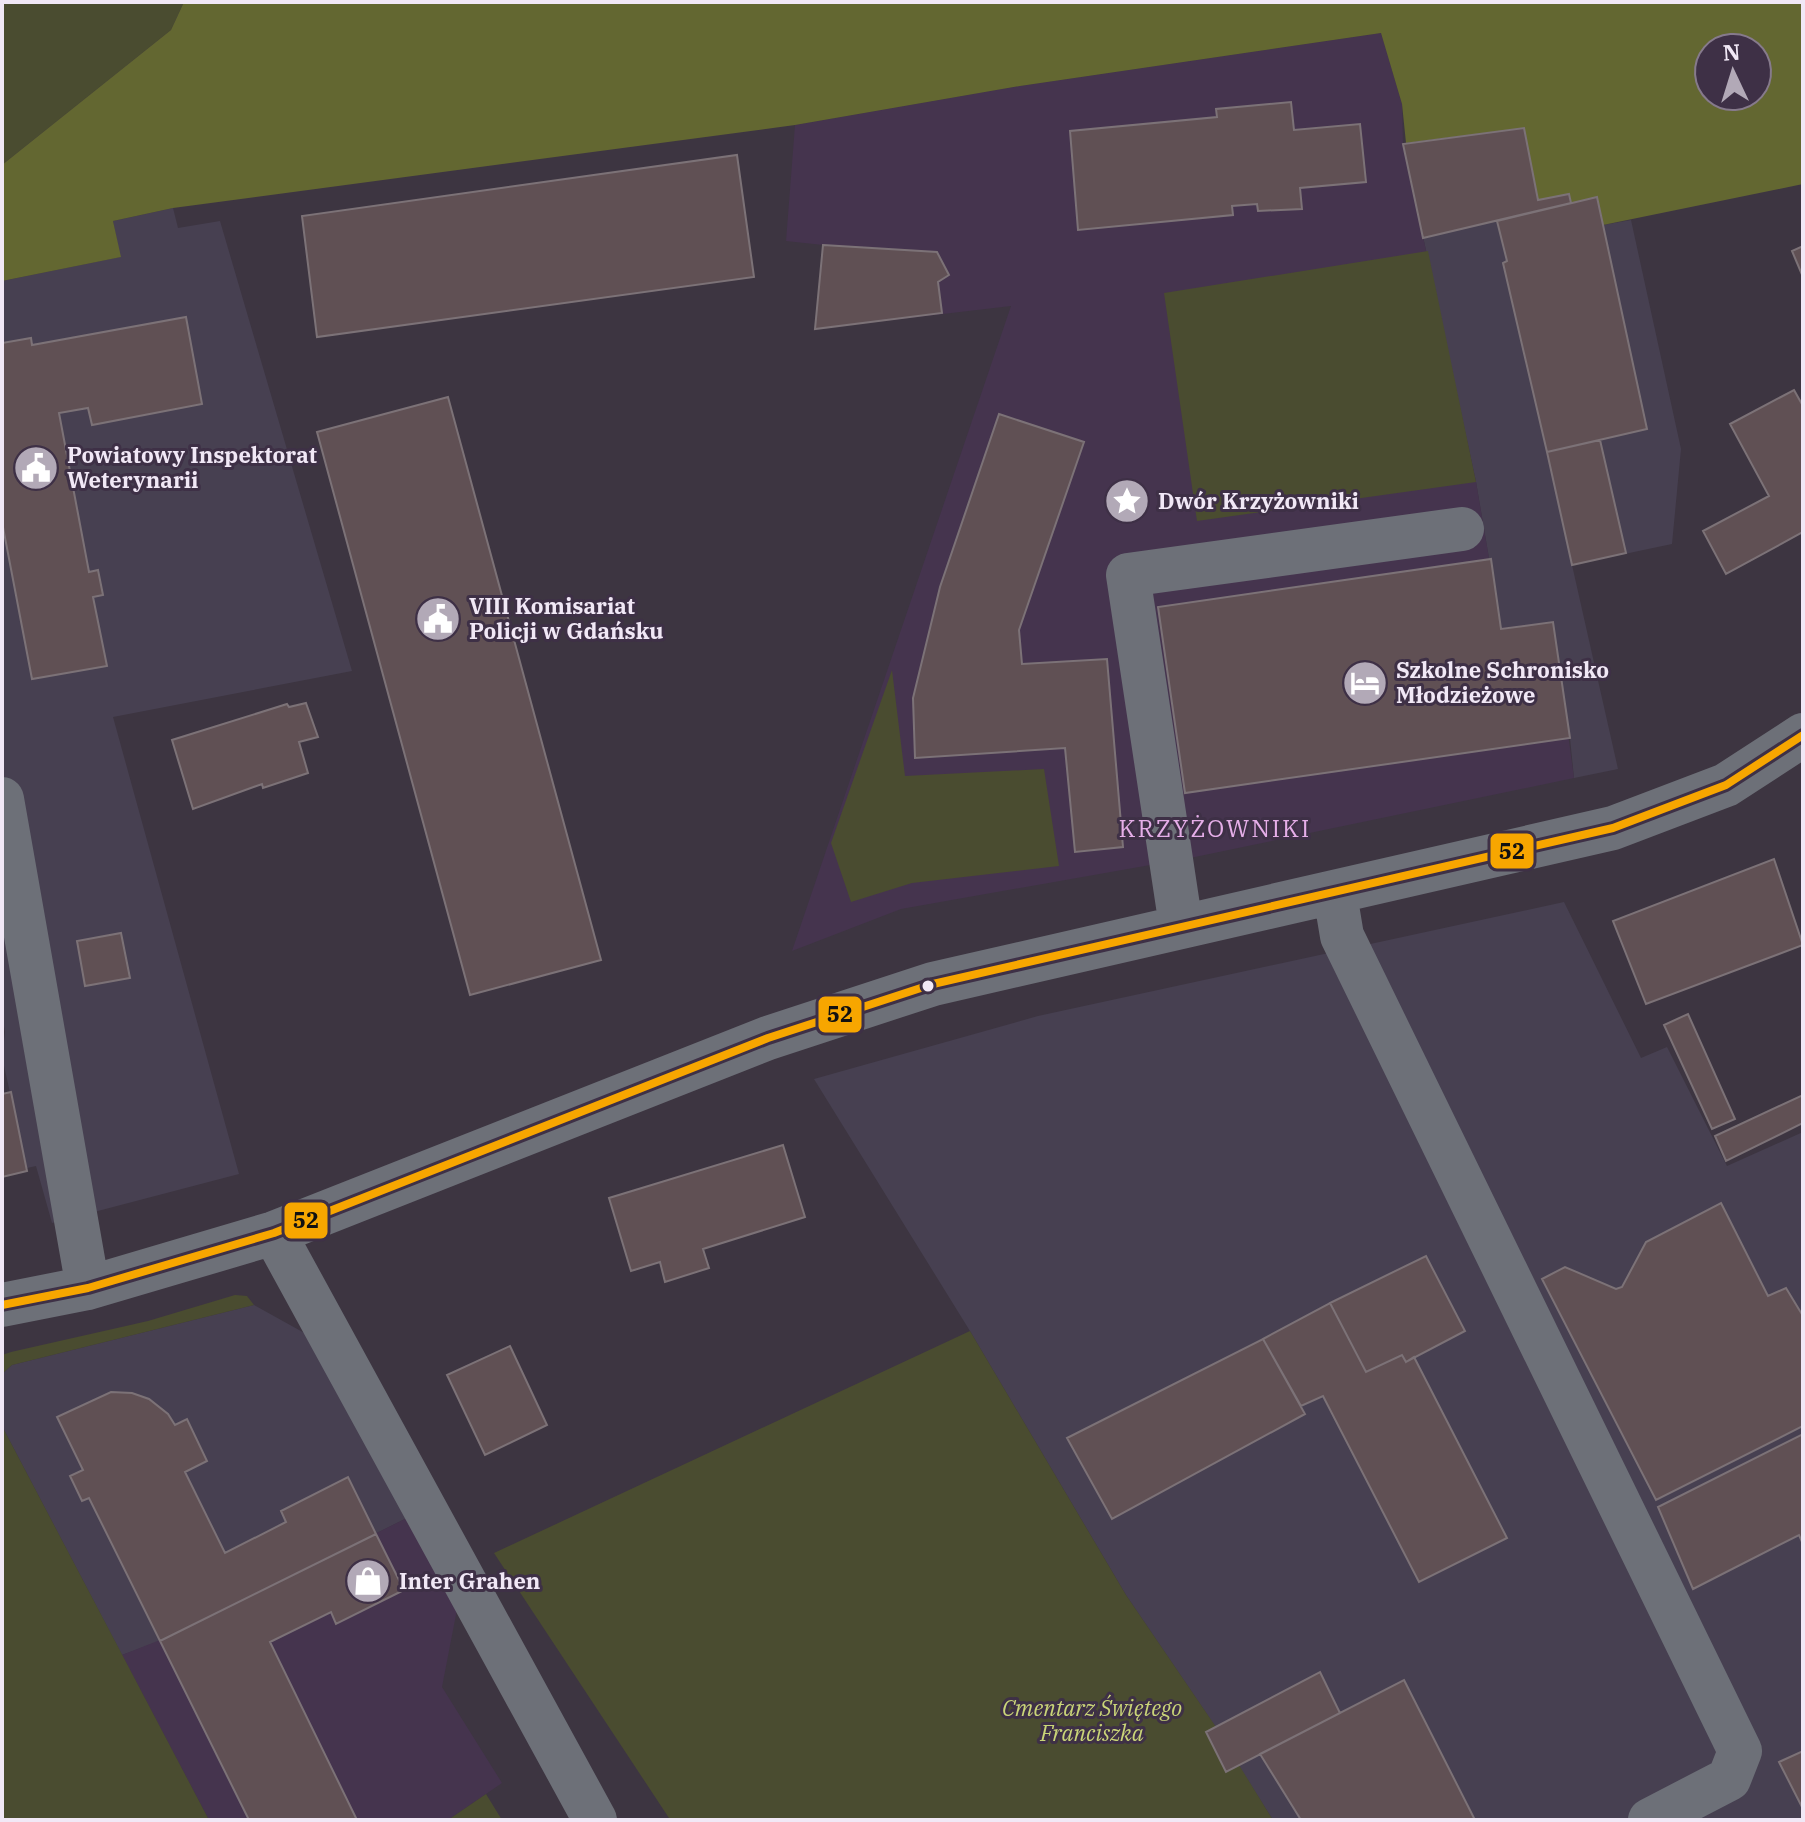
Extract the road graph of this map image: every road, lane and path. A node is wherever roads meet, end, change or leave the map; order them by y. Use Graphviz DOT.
graph roads {
  1 [pos="1462,529"];
  2 [pos="1803,735"];
  3 [pos="2,799"];
  4 [pos="1335,894"];
  5 [pos="1181,926"];
  6 [pos="274,1233"];
  7 [pos="88,1288"];
  8 [pos="2,1305"];
  9 [pos="595,1820"];
  10 [pos="1650,1820"];
  1 -- 5 [label="street"];
  2 -- 4 [label="street"];
  3 -- 7 [label="street"];
  4 -- 5 [label="street"];
  4 -- 10 [label="street"];
  5 -- 6 [label="street"];
  6 -- 7 [label="street"];
  6 -- 9 [label="street"];
  7 -- 8 [label="street"];
}
